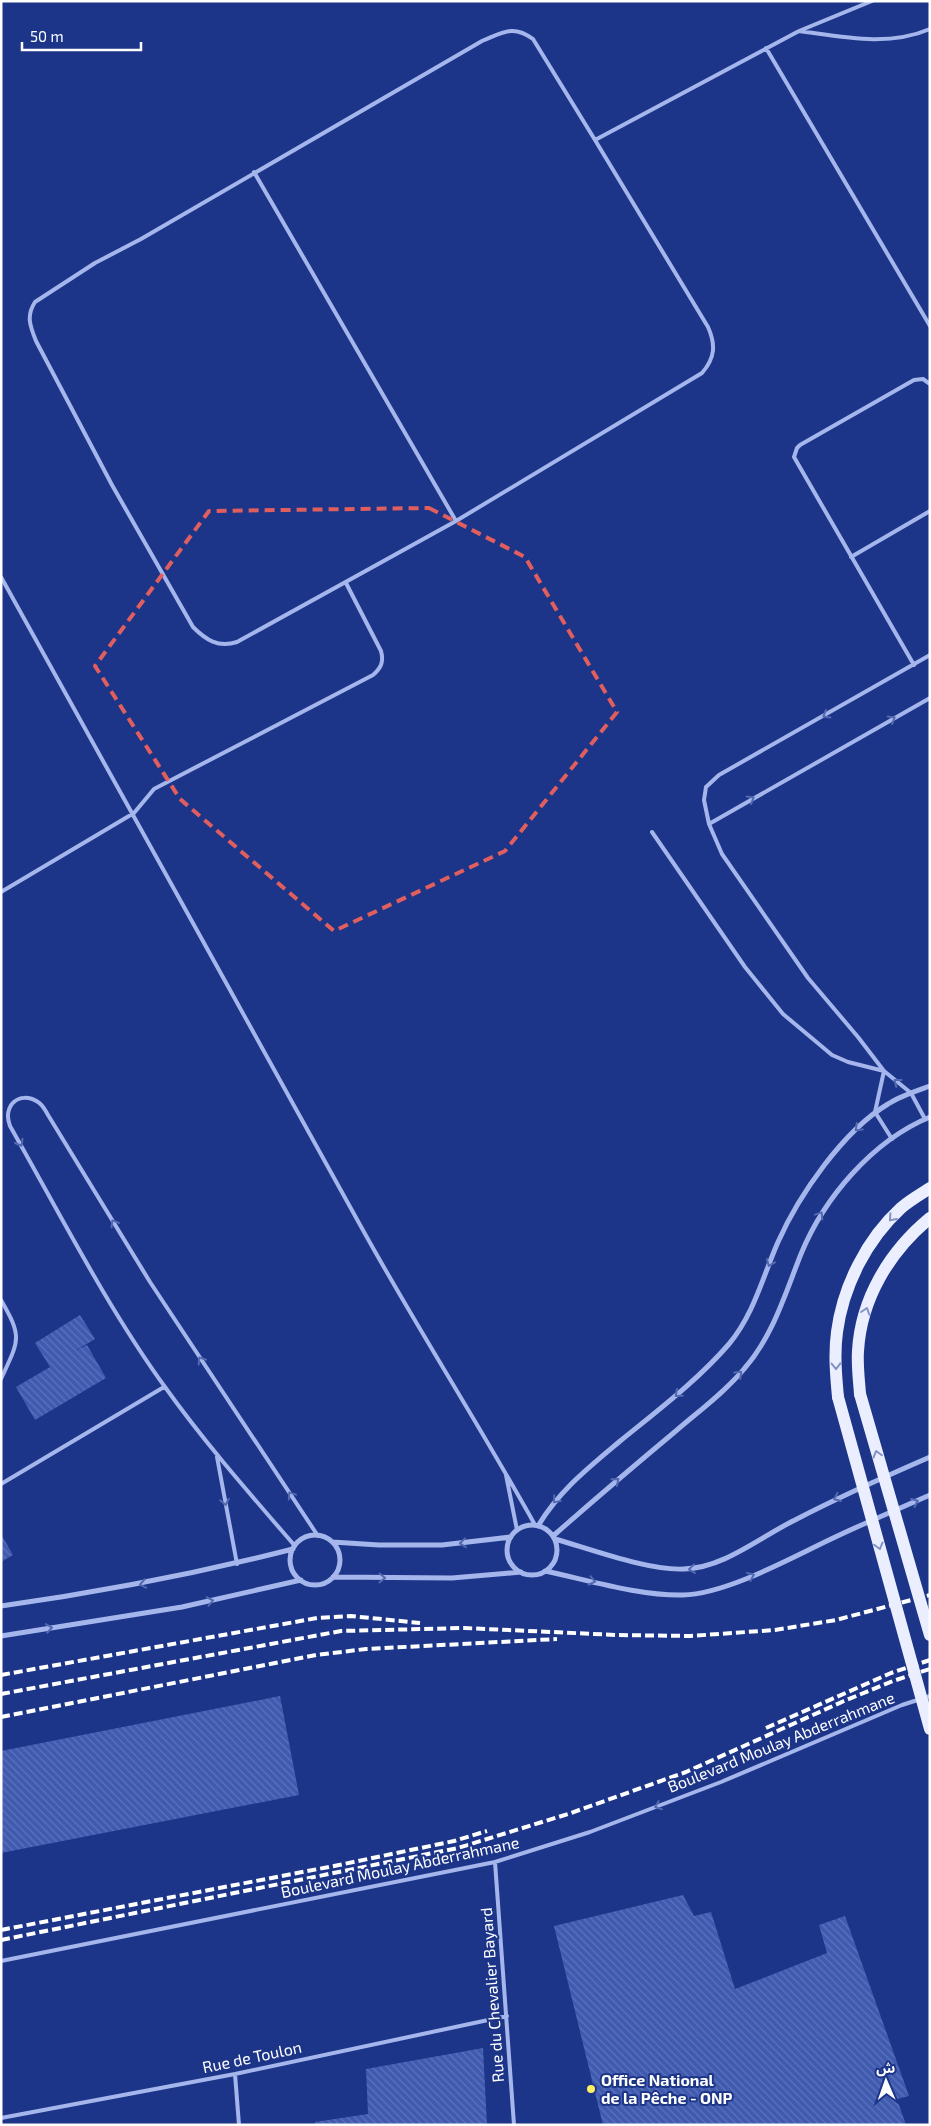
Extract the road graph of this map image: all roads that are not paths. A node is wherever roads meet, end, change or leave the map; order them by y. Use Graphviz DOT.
graph roads {
  1 [pos="872,1"];
  2 [pos="930,29"];
  3 [pos="799,31"];
  4 [pos="766,48"];
  5 [pos="595,140"];
  6 [pos="254,172"];
  7 [pos="930,326"];
  8 [pos="930,384"];
  9 [pos="930,511"];
  10 [pos="456,522"];
  11 [pos="851,557"];
  12 [pos="1,577"];
  13 [pos="346,583"];
  14 [pos="930,655"];
  15 [pos="914,664"];
  16 [pos="930,698"];
  17 [pos="134,813"];
  18 [pos="709,824"];
  19 [pos="652,832"];
  20 [pos="1,892"];
  21 [pos="884,1071"];
  22 [pos="930,1086"];
  23 [pos="911,1093"];
  24 [pos="875,1112"];
  25 [pos="1,1113"];
  26 [pos="6,1113"];
  27 [pos="927,1118"];
  28 [pos="892,1139"];
  29 [pos="930,1188"];
  30 [pos="930,1218"];
  31 [pos="1,1300"];
  32 [pos="1,1379"];
  33 [pos="164,1387"];
  34 [pos="216,1454"];
  35 [pos="930,1457"];
  36 [pos="505,1470"];
  37 [pos="1,1484"];
  38 [pos="930,1495"];
  39 [pos="536,1526"];
  40 [pos="517,1530"];
  41 [pos="318,1536"];
  42 [pos="511,1537"];
  43 [pos="554,1537"];
  44 [pos="332,1542"];
  45 [pos="294,1548"];
  46 [pos="236,1564"];
  47 [pos="545,1571"];
  48 [pos="520,1572"];
  49 [pos="333,1577"];
  50 [pos="301,1580"];
  51 [pos="1,1606"];
  52 [pos="930,1635"];
  53 [pos="1,1636"];
  54 [pos="930,1696"];
  55 [pos="930,1729"];
  56 [pos="495,1862"];
  57 [pos="1,1961"];
  58 [pos="507,2016"];
  59 [pos="234,2074"];
  60 [pos="1,2118"];
  61 [pos="239,2125"];
  62 [pos="514,2125"];
  1 -- 3 [label="lane"];
  2 -- 3 [label="lane"];
  3 -- 4 [label="lane"];
  4 -- 5 [label="lane"];
  4 -- 7 [label="lane"];
  5 -- 6 [label="lane"];
  5 -- 10 [label="lane"];
  6 -- 10 [label="lane"];
  6 -- 13 [label="lane"];
  8 -- 11 [label="lane"];
  9 -- 11 [label="lane"];
  10 -- 13 [label="lane"];
  11 -- 15 [label="lane"];
  12 -- 17 [label="lane"];
  13 -- 17 [label="lane"];
  14 -- 15 [label="lane"];
  15 -- 18 [label="lane, one-way"];
  18 -- 16 [label="lane, one-way"];
  17 -- 20 [label="lane"];
  17 -- 36 [label="lane"];
  18 -- 21 [label="lane"];
  19 -- 21 [label="lane"];
  23 -- 21 [label="lane, one-way"];
  21 -- 24 [label="lane"];
  22 -- 23 [label="street"];
  23 -- 24 [label="street"];
  23 -- 27 [label="lane"];
  24 -- 28 [label="lane"];
  24 -- 39 [label="street, one-way"];
  25 -- 26 [label="lane"];
  26 -- 33 [label="lane, one-way"];
  41 -- 26 [label="lane, one-way"];
  27 -- 28 [label="street"];
  43 -- 28 [label="street, one-way"];
  29 -- 55 [label="main road, one-way, bridge"];
  52 -- 30 [label="main road, one-way, bridge"];
  31 -- 32 [label="lane"];
  33 -- 34 [label="lane"];
  33 -- 37 [label="lane"];
  34 -- 45 [label="lane"];
  34 -- 46 [label="lane, one-way"];
  35 -- 43 [label="street, one-way"];
  36 -- 39 [label="lane"];
  36 -- 40 [label="lane"];
  47 -- 38 [label="street, one-way"];
  39 -- 40 [label="street"];
  39 -- 43 [label="street"];
  40 -- 42 [label="street"];
  41 -- 44 [label="street"];
  41 -- 45 [label="street"];
  42 -- 44 [label="street, one-way"];
  42 -- 48 [label="street"];
  43 -- 47 [label="street"];
  44 -- 49 [label="street"];
  45 -- 46 [label="street"];
  45 -- 50 [label="street"];
  46 -- 51 [label="street, one-way"];
  47 -- 48 [label="street"];
  49 -- 48 [label="street, one-way"];
  49 -- 50 [label="street"];
  53 -- 50 [label="street, one-way"];
  54 -- 56 [label="lane, Boulevard Moulay Abderrahmane, one-way"];
  56 -- 57 [label="lane, Boulevard Moulay Abderrahmane"];
  56 -- 58 [label="lane, Rue du Chevalier Bayard"];
  58 -- 59 [label="lane, Rue de Toulon"];
  58 -- 62 [label="lane, Rue du Chevalier Bayard"];
  59 -- 60 [label="lane, Rue de Toulon"];
  59 -- 61 [label="lane"];
}
